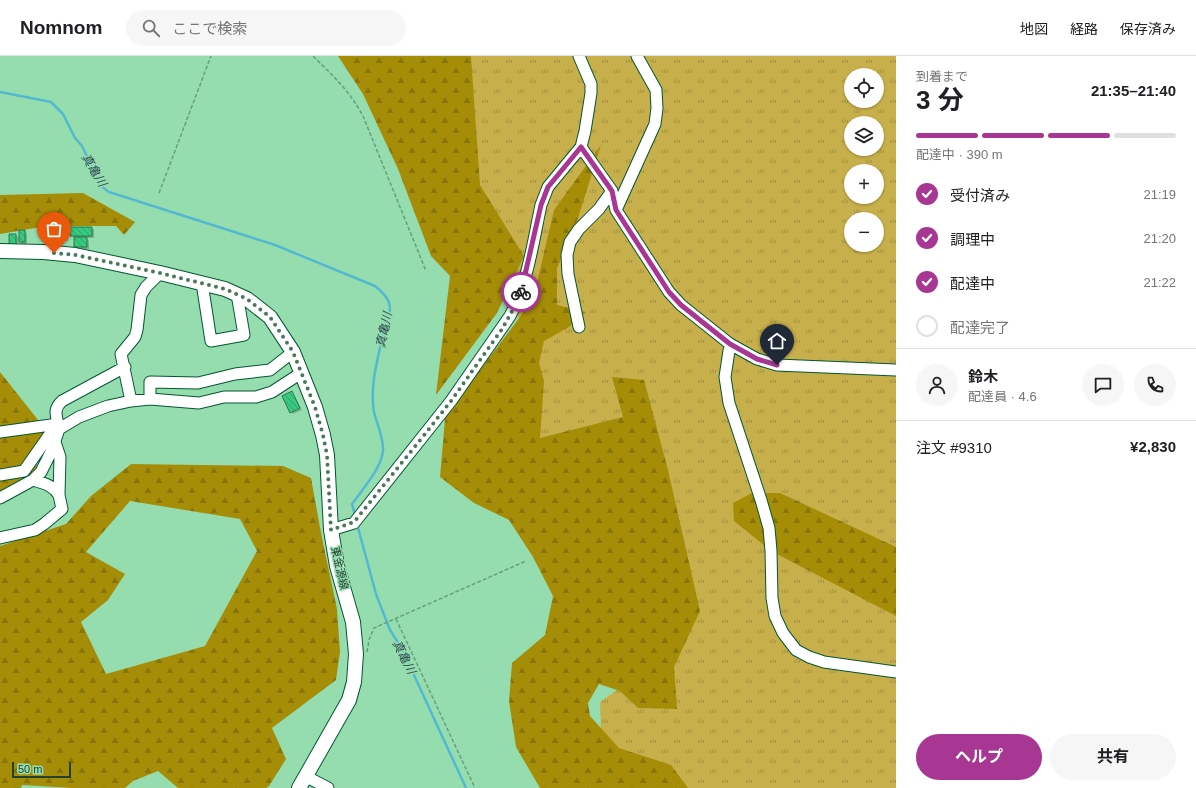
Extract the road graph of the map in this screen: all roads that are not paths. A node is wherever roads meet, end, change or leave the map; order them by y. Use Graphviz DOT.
graph roads {
  1 [pos="579,56"];
  2 [pos="636,56"];
  3 [pos="581,147"];
  4 [pos="612,191"];
  5 [pos="616,210"];
  6 [pos="0,251"];
  7 [pos="160,273"];
  8 [pos="202,283"];
  9 [pos="237,294"];
  10 [pos="579,328"];
  11 [pos="730,344"];
  12 [pos="293,352"];
  13 [pos="125,367"];
  14 [pos="896,370"];
  15 [pos="303,375"];
  16 [pos="150,399"];
  17 [pos="132,401"];
  18 [pos="59,429"];
  19 [pos="0,432"];
  20 [pos="55,442"];
  21 [pos="0,475"];
  22 [pos="33,480"];
  23 [pos="59,495"];
  24 [pos="0,498"];
  25 [pos="331,530"];
  26 [pos="0,538"];
  27 [pos="896,672"];
  28 [pos="302,782"];
  29 [pos="328,788"];
  1 -- 3 [label="street"];
  2 -- 5 [label="street"];
  3 -- 4 [label="street"];
  3 -- 25 [label="street"];
  4 -- 5 [label="street"];
  4 -- 10 [label="street"];
  5 -- 11 [label="street"];
  6 -- 7 [label="main road, 東金源線"];
  7 -- 8 [label="main road, 東金源線"];
  7 -- 13 [label="street"];
  8 -- 9 [label="main road, 東金源線"];
  8 -- 9 [label="street"];
  9 -- 12 [label="main road, 東金源線"];
  11 -- 14 [label="street"];
  11 -- 27 [label="street"];
  12 -- 15 [label="main road, 東金源線"];
  12 -- 16 [label="street"];
  13 -- 17 [label="street"];
  13 -- 18 [label="street"];
  15 -- 16 [label="street"];
  15 -- 25 [label="main road, 東金源線"];
  16 -- 17 [label="street"];
  17 -- 18 [label="street"];
  18 -- 19 [label="street"];
  18 -- 20 [label="street"];
  18 -- 21 [label="street"];
  20 -- 22 [label="street"];
  20 -- 23 [label="street"];
  22 -- 23 [label="street"];
  22 -- 24 [label="street"];
  23 -- 26 [label="street"];
  25 -- 28 [label="main road, 東金源線"];
  28 -- 29 [label="street"];
}
